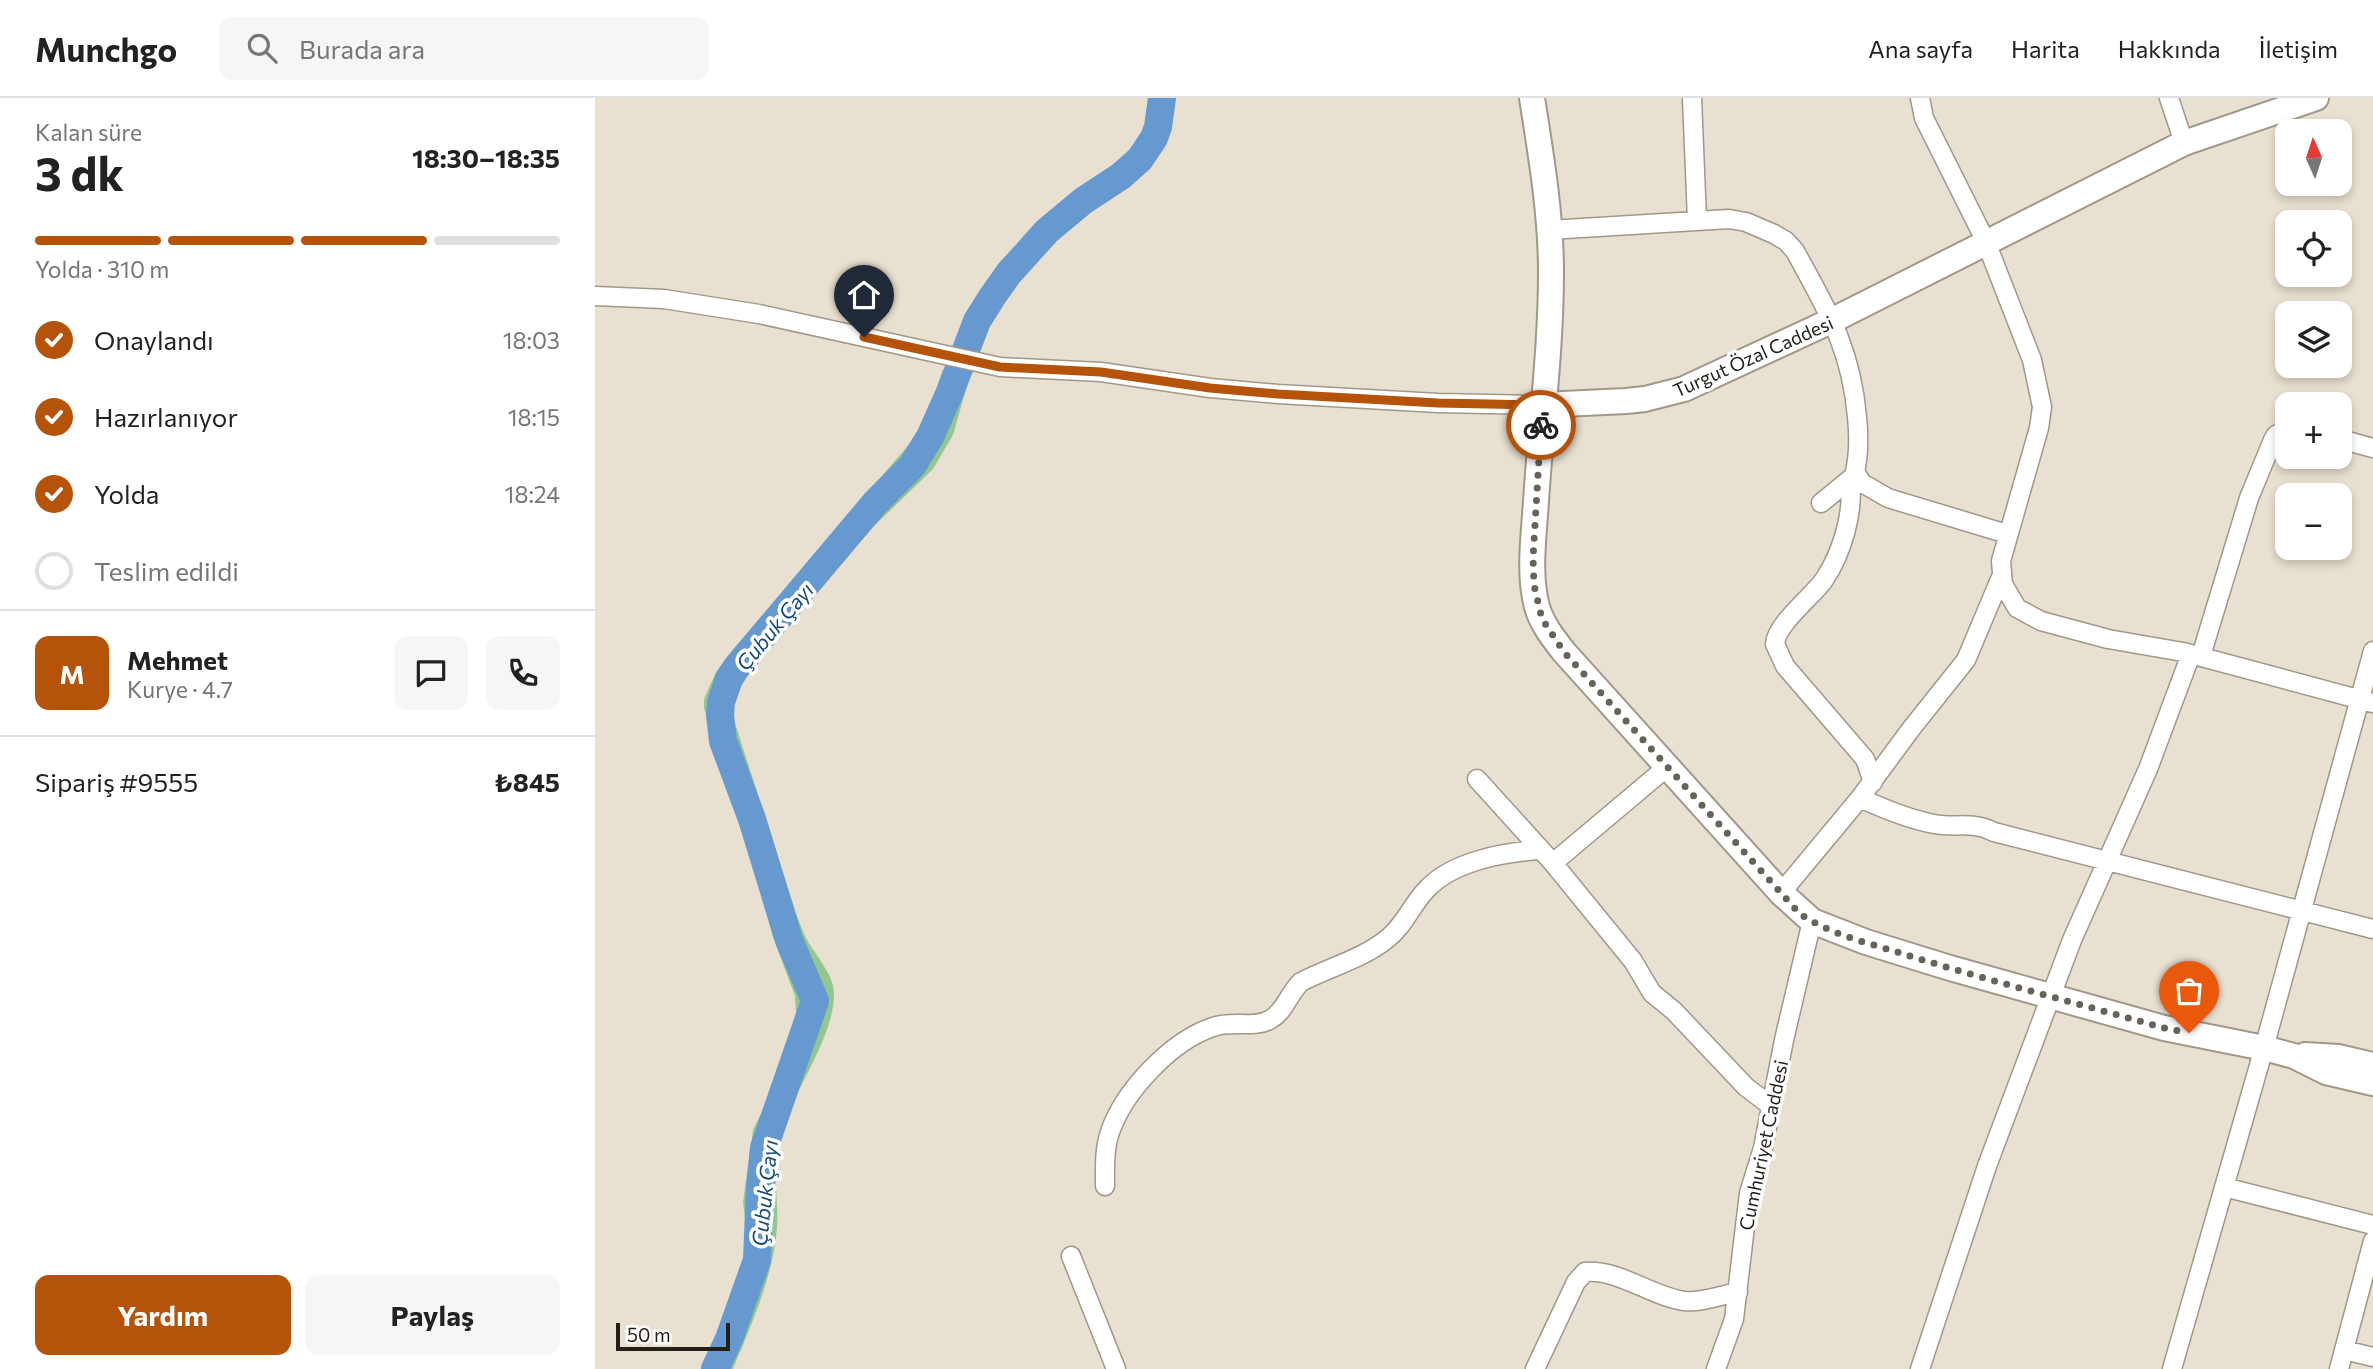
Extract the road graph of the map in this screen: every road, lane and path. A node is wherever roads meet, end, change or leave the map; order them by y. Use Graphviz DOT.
graph roads {
  1 [pos="1532,98"];
  2 [pos="1692,98"];
  3 [pos="1920,98"];
  4 [pos="2169,98"];
  5 [pos="2316,98"];
  6 [pos="2184,143"];
  7 [pos="1697,220"];
  8 [pos="1549,230"];
  9 [pos="1986,242"];
  10 [pos="595,296"];
  11 [pos="1833,320"];
  12 [pos="1542,405"];
  13 [pos="2275,438"];
  14 [pos="2352,443"];
  15 [pos="2373,449"];
  16 [pos="1852,477"];
  17 [pos="1821,503"];
  18 [pos="2007,534"];
  19 [pos="2001,577"];
  20 [pos="2373,651"];
  21 [pos="2196,655"];
  22 [pos="2367,702"];
  23 [pos="1667,767"];
  24 [pos="1477,779"];
  25 [pos="1873,782"];
  26 [pos="1860,799"];
  27 [pos="1547,857"];
  28 [pos="2107,863"];
  29 [pos="1781,893"];
  30 [pos="2301,911"];
  31 [pos="1812,921"];
  32 [pos="2373,929"];
  33 [pos="2052,996"];
  34 [pos="2265,1048"];
  35 [pos="2294,1056"];
  36 [pos="2373,1065"];
  37 [pos="2373,1083"];
  38 [pos="1771,1106"];
  39 [pos="1105,1186"];
  40 [pos="2224,1187"];
  41 [pos="2373,1225"];
  42 [pos="2373,1241"];
  43 [pos="1071,1256"];
  44 [pos="1738,1292"];
  45 [pos="2344,1350"];
  46 [pos="2373,1357"];
  47 [pos="1923,1368"];
  48 [pos="1116,1369"];
  49 [pos="1535,1369"];
  50 [pos="1716,1369"];
  51 [pos="2172,1369"];
  52 [pos="2339,1369"];
  1 -- 8 [label="street"];
  2 -- 7 [label="street"];
  3 -- 9 [label="street"];
  4 -- 6 [label="street"];
  5 -- 6 [label="street, Turgut Özal Caddesi"];
  6 -- 9 [label="street, Turgut Özal Caddesi"];
  7 -- 8 [label="street"];
  7 -- 11 [label="street"];
  8 -- 12 [label="street"];
  9 -- 11 [label="street, Turgut Özal Caddesi"];
  9 -- 18 [label="street"];
  10 -- 12 [label="street, Turgut Özal Caddesi"];
  11 -- 12 [label="street, Turgut Özal Caddesi"];
  11 -- 16 [label="street"];
  12 -- 23 [label="street"];
  13 -- 21 [label="street"];
  14 -- 15 [label="street"];
  16 -- 17 [label="street"];
  16 -- 18 [label="street"];
  16 -- 25 [label="street"];
  18 -- 19 [label="street"];
  19 -- 21 [label="street"];
  19 -- 25 [label="street"];
  20 -- 22 [label="street"];
  21 -- 22 [label="street"];
  21 -- 28 [label="street"];
  22 -- 30 [label="street"];
  23 -- 27 [label="street"];
  23 -- 29 [label="street"];
  24 -- 27 [label="street"];
  25 -- 26 [label="street"];
  26 -- 28 [label="street"];
  26 -- 29 [label="street"];
  27 -- 38 [label="street"];
  27 -- 39 [label="street"];
  28 -- 30 [label="street"];
  28 -- 33 [label="street"];
  29 -- 31 [label="street"];
  30 -- 32 [label="street"];
  30 -- 34 [label="street"];
  31 -- 33 [label="street"];
  31 -- 38 [label="street, Cumhuriyet Caddesi"];
  33 -- 34 [label="street"];
  33 -- 47 [label="street"];
  34 -- 35 [label="street"];
  34 -- 40 [label="street"];
  35 -- 36 [label="street"];
  35 -- 37 [label="street"];
  38 -- 44 [label="street, Cumhuriyet Caddesi"];
  40 -- 41 [label="street"];
  40 -- 51 [label="street"];
  42 -- 45 [label="street"];
  43 -- 48 [label="street"];
  44 -- 49 [label="street"];
  44 -- 50 [label="street, Cumhuriyet Caddesi"];
  45 -- 46 [label="street"];
  45 -- 52 [label="street"];
}
